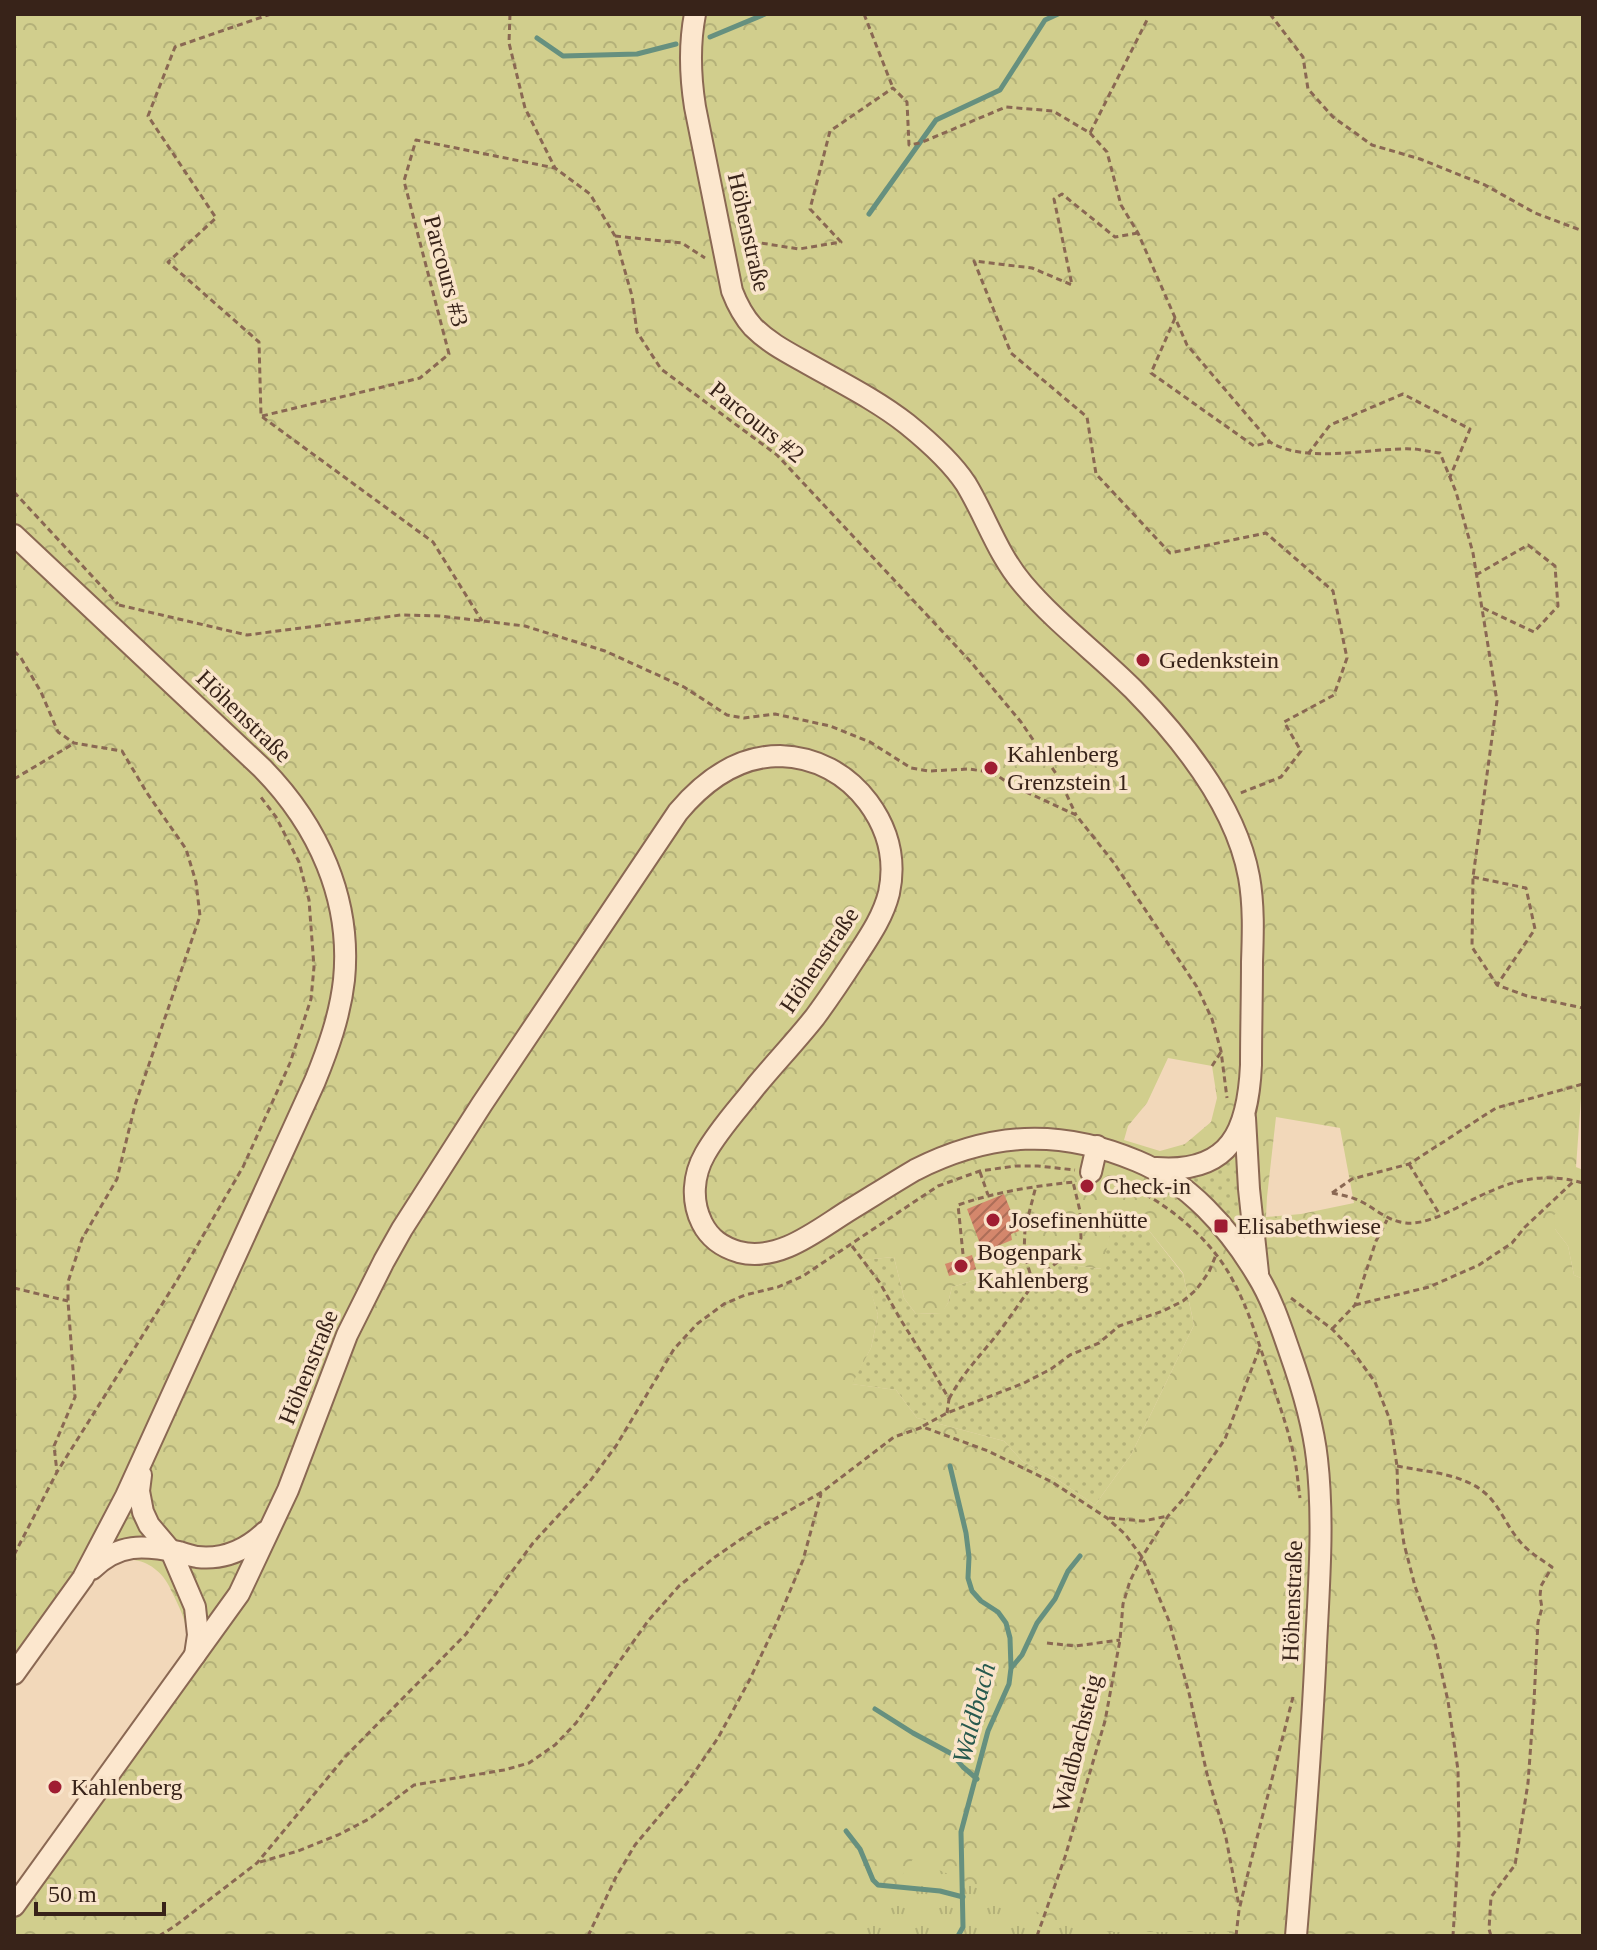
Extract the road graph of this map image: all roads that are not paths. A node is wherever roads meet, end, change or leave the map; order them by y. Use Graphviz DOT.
graph roads {
  1 [pos="694,21"];
  2 [pos="14,535"];
  3 [pos="1236,1111"];
  4 [pos="1097,1146"];
  5 [pos="1156,1168"];
  6 [pos="1091,1172"];
  7 [pos="1259,1277"];
  8 [pos="156,1429"];
  9 [pos="277,1514"];
  10 [pos="171,1551"];
  11 [pos="83,1578"];
  12 [pos="195,1656"];
  13 [pos="14,1674"];
  14 [pos="14,1906"];
  15 [pos="1296,1936"];
  1 -- 3 [label="street, Höhenstraße"];
  2 -- 8 [label="street, Höhenstraße"];
  3 -- 5 [label="street, Höhenstraße"];
  3 -- 7 [label="street, Höhenstraße"];
  4 -- 5 [label="street, Höhenstraße"];
  4 -- 6 [label="street"];
  4 -- 9 [label="street, Höhenstraße"];
  5 -- 7 [label="street, Höhenstraße"];
  7 -- 15 [label="street, Höhenstraße"];
  8 -- 10 [label="street, Höhenstraße"];
  8 -- 11 [label="street, Höhenstraße"];
  9 -- 10 [label="street, Höhenstraße"];
  9 -- 12 [label="street, Höhenstraße"];
  10 -- 11 [label="street, Höhenstraße"];
  10 -- 12 [label="street, Höhenstraße"];
  11 -- 13 [label="street, Höhenstraße"];
  12 -- 14 [label="street, Höhenstraße"];
}
